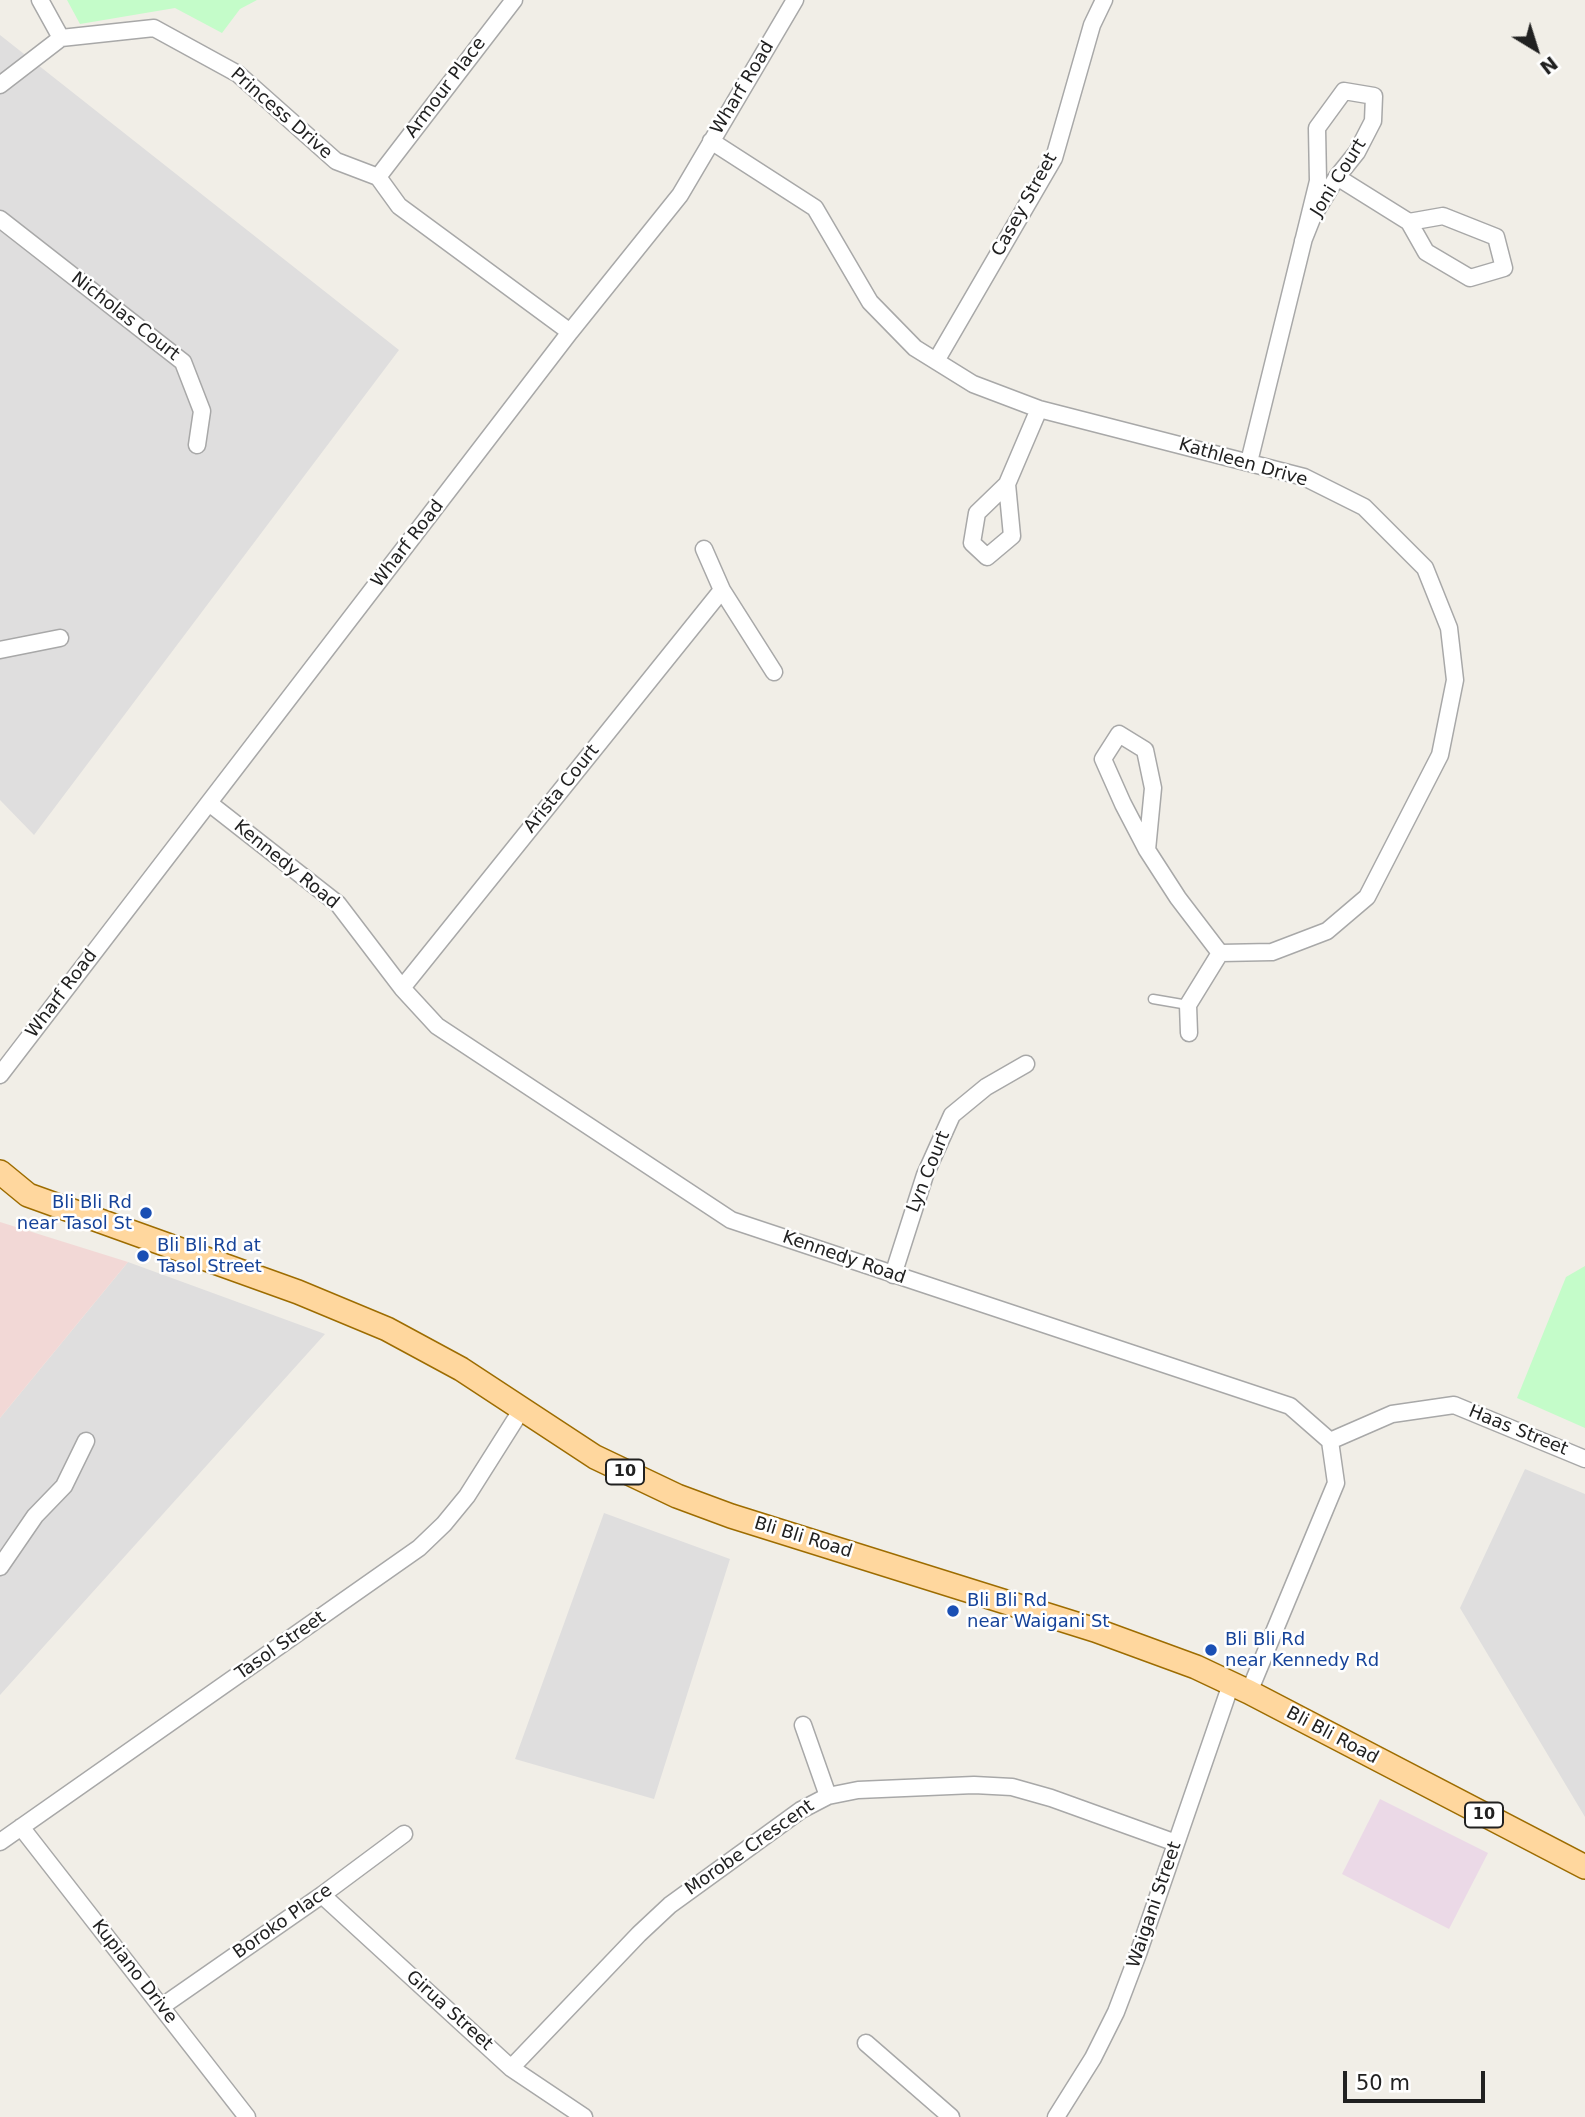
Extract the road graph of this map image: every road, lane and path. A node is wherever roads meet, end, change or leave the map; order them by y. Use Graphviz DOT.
graph roads {
  1 [pos="40,0"];
  2 [pos="514,0"];
  3 [pos="795,0"];
  4 [pos="1104,0"];
  5 [pos="61,38"];
  6 [pos="0,85"];
  7 [pos="711,141"];
  8 [pos="378,177"];
  9 [pos="1337,177"];
  10 [pos="0,219"];
  11 [pos="1409,222"];
  12 [pos="1303,242"];
  13 [pos="570,332"];
  14 [pos="936,361"];
  15 [pos="1039,409"];
  16 [pos="197,445"];
  17 [pos="1249,462"];
  18 [pos="1007,484"];
  19 [pos="704,548"];
  20 [pos="722,590"];
  21 [pos="60,638"];
  22 [pos="0,650"];
  23 [pos="774,673"];
  24 [pos="209,803"];
  25 [pos="1147,850"];
  26 [pos="1220,953"];
  27 [pos="402,988"];
  28 [pos="1153,999"];
  29 [pos="1188,1005"];
  30 [pos="1188,1034"];
  31 [pos="1026,1064"];
  32 [pos="0,1075"];
  33 [pos="0,1172"];
  34 [pos="0,1195"];
  35 [pos="28,1195"];
  36 [pos="892,1275"];
  37 [pos="522,1409"];
  38 [pos="86,1441"];
  39 [pos="1330,1441"];
  40 [pos="1585,1459"];
  41 [pos="0,1567"];
  42 [pos="1240,1688"];
  43 [pos="803,1725"];
  44 [pos="828,1796"];
  45 [pos="21,1827"];
  46 [pos="404,1834"];
  47 [pos="0,1842"];
  48 [pos="1176,1843"];
  49 [pos="1585,1867"];
  50 [pos="322,1895"];
  51 [pos="161,2007"];
  52 [pos="866,2043"];
  53 [pos="511,2067"];
  54 [pos="247,2117"];
  55 [pos="584,2117"];
  56 [pos="951,2117"];
  57 [pos="1056,2117"];
  1 -- 5 [label="street"];
  2 -- 8 [label="street, Armour Place"];
  3 -- 7 [label="street, Wharf Road"];
  4 -- 14 [label="street, Casey Street"];
  5 -- 6 [label="street"];
  5 -- 8 [label="street, Princess Drive"];
  7 -- 13 [label="street, Wharf Road"];
  7 -- 14 [label="street, Kathleen Drive"];
  8 -- 13 [label="street"];
  9 -- 11 [label="street"];
  9 -- 12 [label="street, Joni Court"];
  9 -- 12 [label="street, Joni Court"];
  10 -- 16 [label="street, Nicholas Court"];
  11 -- 11 [label="street"];
  12 -- 17 [label="street, Joni Court"];
  13 -- 24 [label="street, Wharf Road"];
  14 -- 15 [label="street, Kathleen Drive"];
  15 -- 17 [label="street, Kathleen Drive"];
  15 -- 18 [label="street"];
  17 -- 26 [label="street, Kathleen Drive"];
  19 -- 20 [label="street"];
  20 -- 23 [label="street"];
  20 -- 27 [label="street, Arista Court"];
  21 -- 22 [label="street"];
  24 -- 27 [label="street, Kennedy Road"];
  24 -- 32 [label="street, Wharf Road"];
  25 -- 25 [label="street"];
  25 -- 26 [label="street"];
  26 -- 29 [label="street"];
  27 -- 36 [label="street, Kennedy Road"];
  28 -- 29 [label="lane"];
  29 -- 30 [label="street"];
  31 -- 36 [label="street, Lyn Court"];
  33 -- 35 [label="main road, Bli Bli Road / 10"];
  34 -- 35 [label="main road, Bli Bli Road / 10"];
  35 -- 37 [label="main road, Bli Bli Road / 10"];
  36 -- 39 [label="street, Kennedy Road"];
  37 -- 42 [label="main road, Bli Bli Road / 10"];
  37 -- 45 [label="street, Tasol Street"];
  38 -- 41 [label="street"];
  39 -- 40 [label="street, Haas Street"];
  39 -- 42 [label="street"];
  42 -- 48 [label="street, Waigani Street"];
  42 -- 49 [label="main road, Bli Bli Road / 10"];
  43 -- 44 [label="street"];
  44 -- 48 [label="street, Morobe Crescent"];
  44 -- 53 [label="street, Morobe Crescent"];
  45 -- 47 [label="street, Tasol Street"];
  45 -- 51 [label="street, Kupiano Drive"];
  46 -- 50 [label="street, Boroko Place"];
  48 -- 57 [label="street, Waigani Street"];
  50 -- 51 [label="street, Boroko Place"];
  50 -- 53 [label="street, Girua Street"];
  51 -- 54 [label="street, Kupiano Drive"];
  52 -- 56 [label="street"];
  53 -- 55 [label="street, Girua Street"];
}
